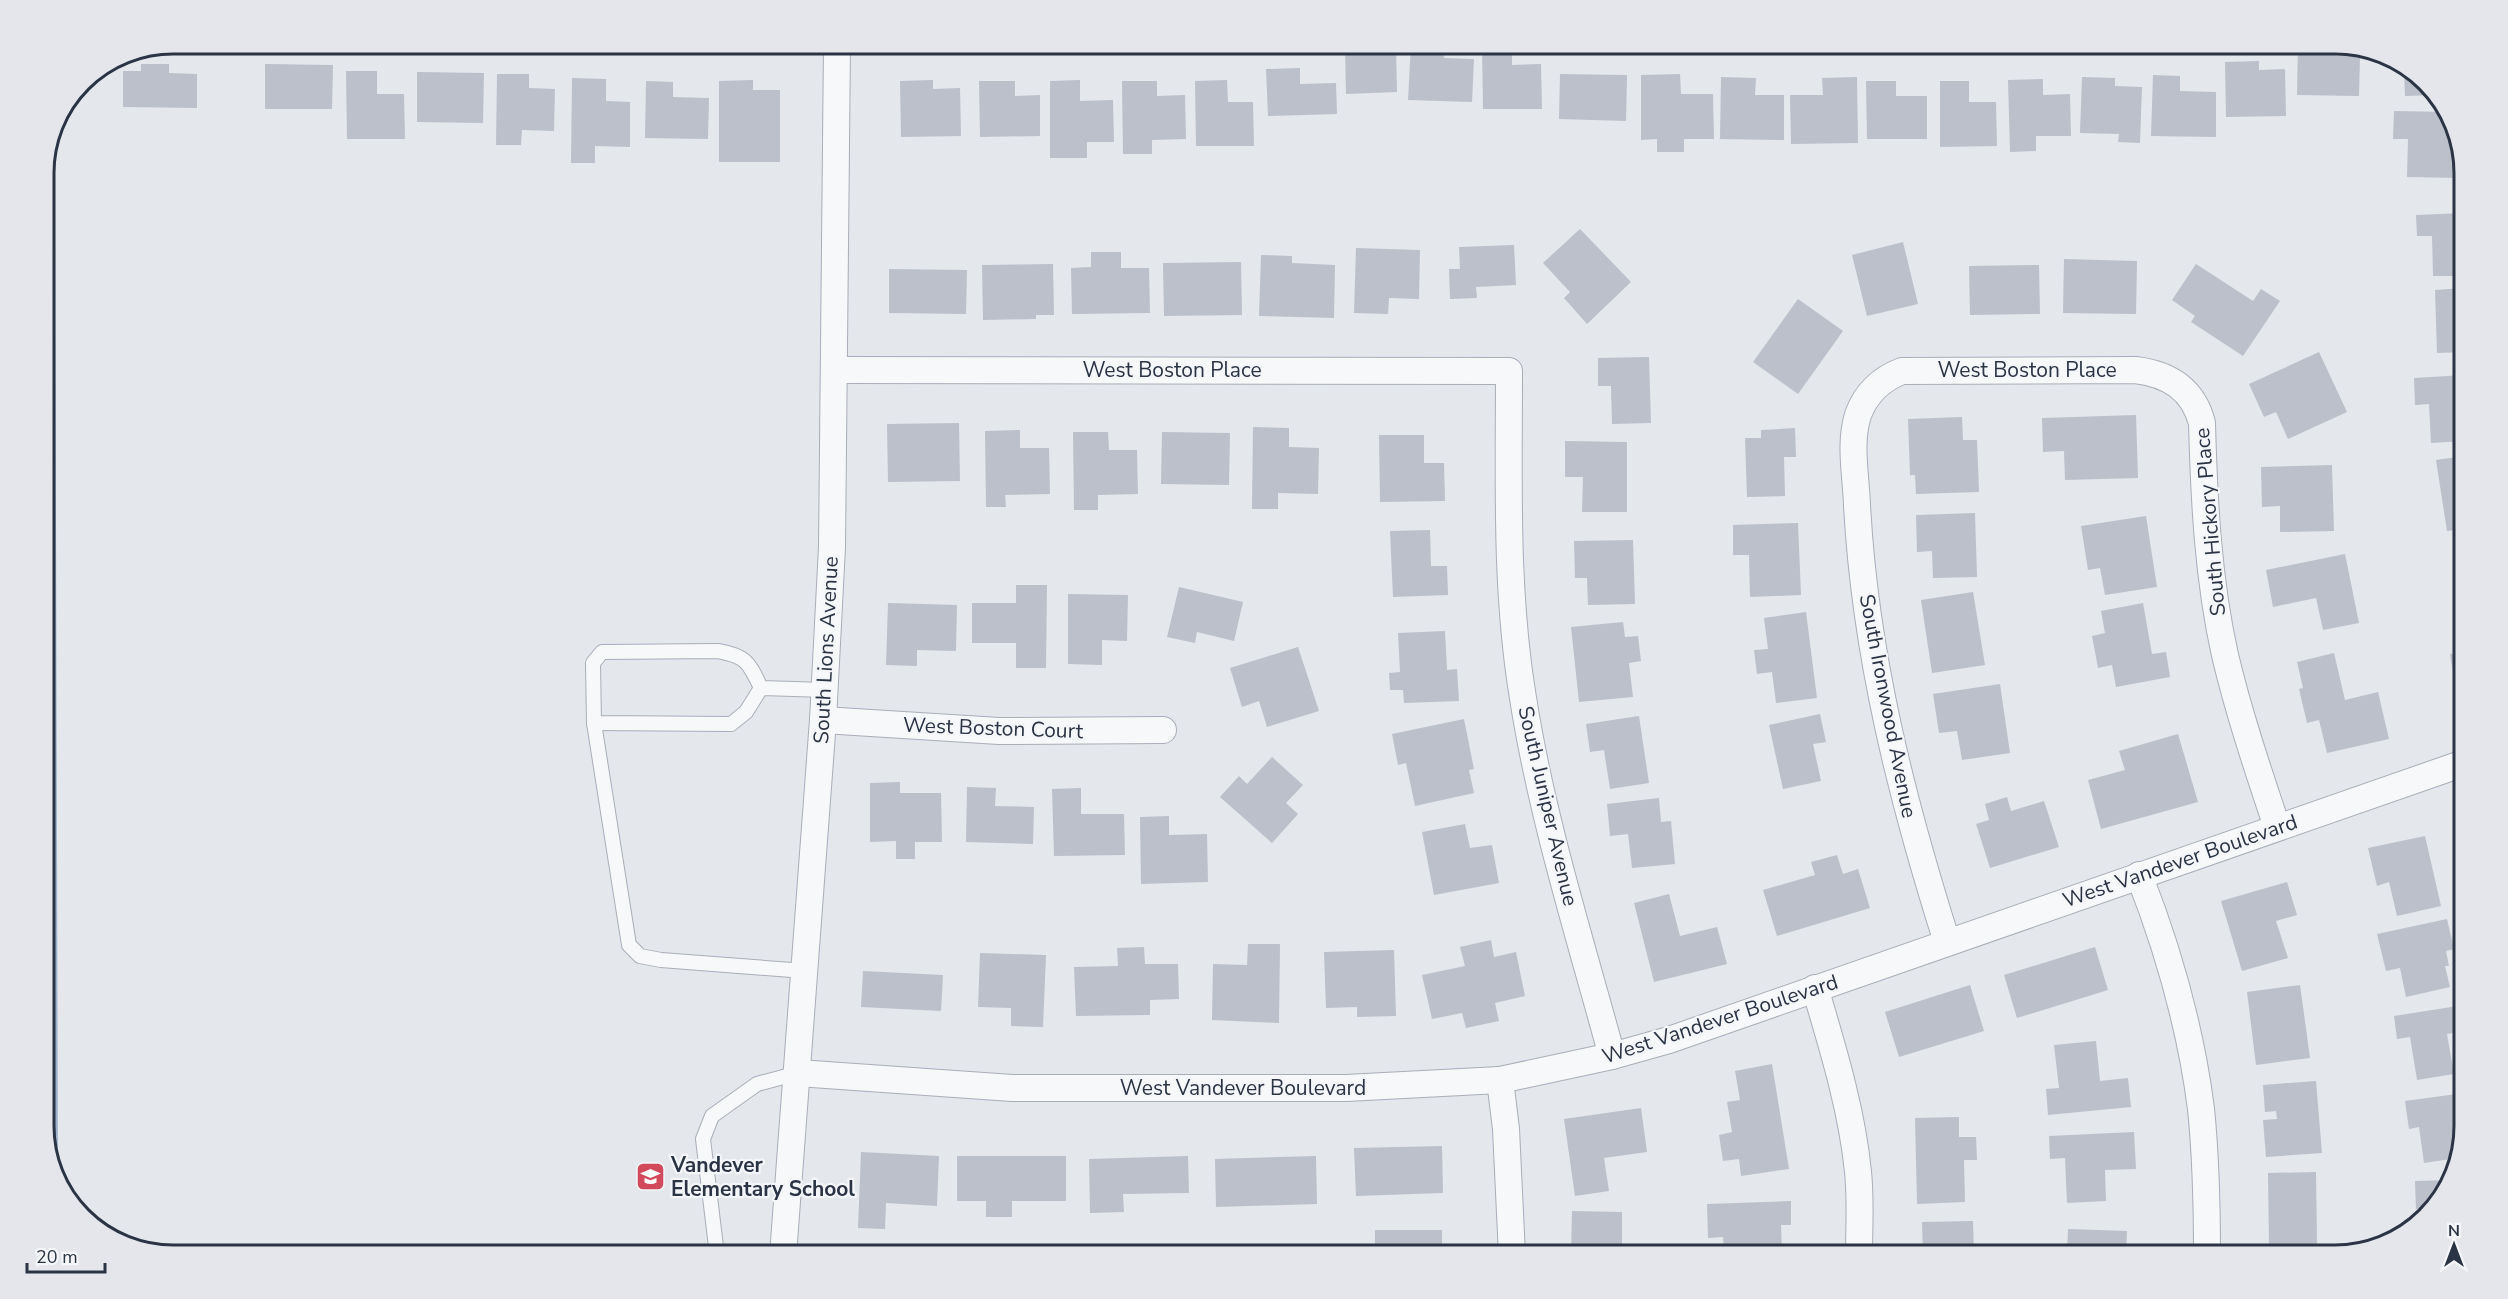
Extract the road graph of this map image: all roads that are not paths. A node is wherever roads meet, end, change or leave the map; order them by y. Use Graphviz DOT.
graph roads {
  1 [pos="837,54"];
  2 [pos="835,370"];
  3 [pos="1509,371"];
  4 [pos="2188,393"];
  5 [pos="1869,396"];
  6 [pos="761,688"];
  7 [pos="825,690"];
  8 [pos="823,720"];
  9 [pos="594,723"];
  10 [pos="1163,730"];
  11 [pos="2454,766"];
  12 [pos="2277,827"];
  13 [pos="2139,875"];
  14 [pos="1947,942"];
  15 [pos="806,971"];
  16 [pos="1815,988"];
  17 [pos="1612,1056"];
  18 [pos="798,1073"];
  19 [pos="1500,1080"];
  20 [pos="716,1245"];
  21 [pos="784,1245"];
  22 [pos="1511,1245"];
  23 [pos="1859,1245"];
  24 [pos="2207,1245"];
  1 -- 2 [label="street, South Lions Avenue"];
  2 -- 3 [label="street, West Boston Place"];
  2 -- 7 [label="street, South Lions Avenue"];
  3 -- 17 [label="street, South Juniper Avenue"];
  4 -- 5 [label="street, West Boston Place"];
  4 -- 12 [label="street, South Hickory Place"];
  5 -- 14 [label="street, South Ironwood Avenue"];
  6 -- 7 [label="lane"];
  6 -- 9 [label="lane"];
  6 -- 9 [label="lane"];
  7 -- 8 [label="street, South Lions Avenue"];
  8 -- 10 [label="street, West Boston Court"];
  8 -- 15 [label="street, South Lions Avenue"];
  9 -- 15 [label="lane"];
  11 -- 12 [label="street, West Vandever Boulevard"];
  12 -- 13 [label="street, West Vandever Boulevard"];
  13 -- 14 [label="street, West Vandever Boulevard"];
  13 -- 24 [label="street"];
  14 -- 16 [label="street, West Vandever Boulevard"];
  15 -- 18 [label="street, South Lions Avenue"];
  16 -- 17 [label="street, West Vandever Boulevard"];
  16 -- 23 [label="street"];
  17 -- 19 [label="street, West Vandever Boulevard"];
  18 -- 19 [label="street, West Vandever Boulevard"];
  18 -- 20 [label="lane"];
  18 -- 21 [label="street, South Lions Avenue"];
  19 -- 22 [label="street"];
}
